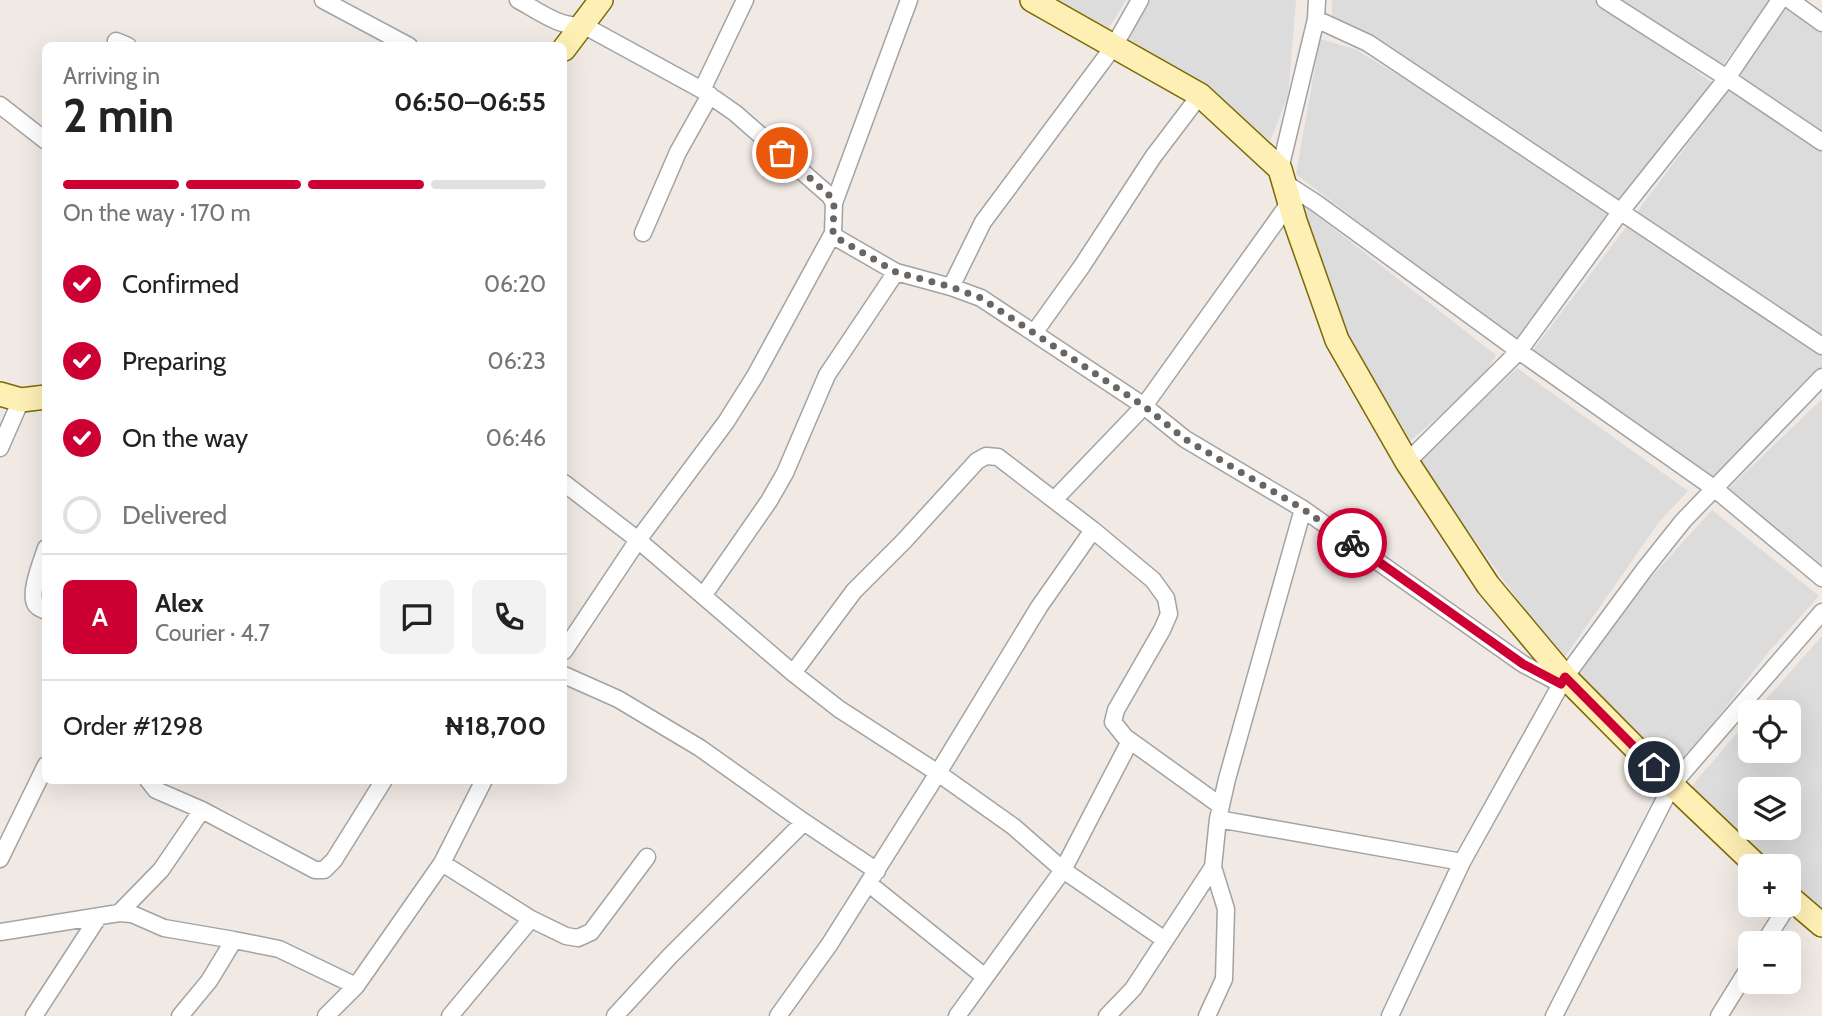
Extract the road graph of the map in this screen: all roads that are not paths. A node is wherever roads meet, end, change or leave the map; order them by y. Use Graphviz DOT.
graph roads {
  1 [pos="323,0"];
  2 [pos="518,0"];
  3 [pos="601,0"];
  4 [pos="745,0"];
  5 [pos="909,0"];
  6 [pos="1032,0"];
  7 [pos="1140,0"];
  8 [pos="1317,0"];
  9 [pos="1605,0"];
  10 [pos="1780,0"];
  11 [pos="1790,0"];
  12 [pos="1316,19"];
  13 [pos="1822,23"];
  14 [pos="583,25"];
  15 [pos="402,42"];
  16 [pos="567,45"];
  17 [pos="1114,46"];
  18 [pos="1727,78"];
  19 [pos="706,92"];
  20 [pos="1200,95"];
  21 [pos="0,105"];
  22 [pos="42,138"];
  23 [pos="1822,142"];
  24 [pos="1285,185"];
  25 [pos="834,203"];
  26 [pos="1620,211"];
  27 [pos="643,233"];
  28 [pos="833,233"];
  29 [pos="896,272"];
  30 [pos="951,287"];
  31 [pos="1034,333"];
  32 [pos="1822,346"];
  33 [pos="1519,351"];
  34 [pos="1822,377"];
  35 [pos="11,397"];
  36 [pos="42,397"];
  37 [pos="1144,406"];
  38 [pos="0,448"];
  39 [pos="1407,462"];
  40 [pos="567,485"];
  41 [pos="1715,489"];
  42 [pos="1054,500"];
  43 [pos="1303,509"];
  44 [pos="1093,530"];
  45 [pos="638,540"];
  46 [pos="42,561"];
  47 [pos="1822,578"];
  48 [pos="703,596"];
  49 [pos="42,610"];
  50 [pos="1822,612"];
  51 [pos="567,646"];
  52 [pos="793,673"];
  53 [pos="567,676"];
  54 [pos="1563,680"];
  55 [pos="1130,741"];
  56 [pos="42,773"];
  57 [pos="938,773"];
  58 [pos="151,784"];
  59 [pos="382,784"];
  60 [pos="482,784"];
  61 [pos="1672,785"];
  62 [pos="202,810"];
  63 [pos="1219,812"];
  64 [pos="804,822"];
  65 [pos="1744,854"];
  66 [pos="647,856"];
  67 [pos="0,859"];
  68 [pos="1462,862"];
  69 [pos="442,863"];
  70 [pos="1213,867"];
  71 [pos="1063,870"];
  72 [pos="872,877"];
  73 [pos="1801,910"];
  74 [pos="119,913"];
  75 [pos="99,916"];
  76 [pos="531,919"];
  77 [pos="1822,925"];
  78 [pos="0,932"];
  79 [pos="234,940"];
  80 [pos="1165,940"];
  81 [pos="985,977"];
  82 [pos="1738,985"];
  83 [pos="356,986"];
  84 [pos="34,1016"];
  85 [pos="180,1016"];
  86 [pos="326,1016"];
  87 [pos="450,1016"];
  88 [pos="615,1016"];
  89 [pos="778,1016"];
  90 [pos="957,1016"];
  91 [pos="1107,1016"];
  92 [pos="1207,1016"];
  93 [pos="1390,1016"];
  94 [pos="1554,1016"];
  95 [pos="1719,1016"];
  1 -- 15 [label="street"];
  2 -- 14 [label="street"];
  3 -- 14 [label="street"];
  4 -- 19 [label="street"];
  5 -- 25 [label="street"];
  6 -- 17 [label="street"];
  7 -- 17 [label="street"];
  8 -- 12 [label="street"];
  9 -- 18 [label="street"];
  10 -- 18 [label="street"];
  11 -- 13 [label="street"];
  12 -- 24 [label="street"];
  12 -- 26 [label="street"];
  14 -- 16 [label="street"];
  14 -- 19 [label="street"];
  17 -- 20 [label="street"];
  17 -- 30 [label="street"];
  18 -- 23 [label="street"];
  18 -- 26 [label="street"];
  19 -- 25 [label="street"];
  19 -- 27 [label="street"];
  20 -- 24 [label="street"];
  20 -- 31 [label="street"];
  21 -- 22 [label="street"];
  24 -- 33 [label="street"];
  24 -- 37 [label="street"];
  24 -- 39 [label="street"];
  25 -- 28 [label="street"];
  26 -- 32 [label="street"];
  26 -- 33 [label="street"];
  28 -- 29 [label="street"];
  28 -- 45 [label="street"];
  29 -- 30 [label="street"];
  29 -- 48 [label="street"];
  30 -- 31 [label="street"];
  31 -- 37 [label="street"];
  33 -- 39 [label="street"];
  33 -- 41 [label="street"];
  34 -- 41 [label="street"];
  35 -- 36 [label="street"];
  35 -- 38 [label="street"];
  37 -- 42 [label="street"];
  37 -- 43 [label="street"];
  39 -- 54 [label="street"];
  40 -- 45 [label="street"];
  41 -- 47 [label="street"];
  41 -- 54 [label="street"];
  42 -- 44 [label="street"];
  42 -- 52 [label="street"];
  43 -- 54 [label="street"];
  43 -- 63 [label="street"];
  44 -- 55 [label="street"];
  44 -- 57 [label="street"];
  45 -- 48 [label="street"];
  45 -- 51 [label="street"];
  46 -- 49 [label="street"];
  48 -- 52 [label="street"];
  50 -- 61 [label="street"];
  52 -- 57 [label="street"];
  53 -- 64 [label="street"];
  54 -- 61 [label="street"];
  54 -- 68 [label="street"];
  55 -- 63 [label="street"];
  55 -- 71 [label="street"];
  56 -- 67 [label="street"];
  57 -- 71 [label="street"];
  57 -- 72 [label="street"];
  58 -- 62 [label="street"];
  59 -- 62 [label="street"];
  60 -- 69 [label="street"];
  61 -- 65 [label="street"];
  61 -- 94 [label="street"];
  62 -- 74 [label="street"];
  63 -- 68 [label="street"];
  63 -- 70 [label="street"];
  64 -- 72 [label="street"];
  64 -- 88 [label="street"];
  66 -- 76 [label="street"];
  68 -- 93 [label="street"];
  69 -- 76 [label="street"];
  69 -- 83 [label="street"];
  70 -- 80 [label="street"];
  70 -- 92 [label="street"];
  71 -- 80 [label="street"];
  71 -- 81 [label="street"];
  72 -- 81 [label="street"];
  72 -- 89 [label="street"];
  73 -- 77 [label="street"];
  74 -- 75 [label="street"];
  74 -- 79 [label="street"];
  75 -- 78 [label="street"];
  75 -- 84 [label="street"];
  76 -- 87 [label="street"];
  79 -- 83 [label="street"];
  79 -- 85 [label="street"];
  80 -- 91 [label="street"];
  81 -- 90 [label="street"];
  82 -- 95 [label="street"];
  83 -- 86 [label="street"];
}
